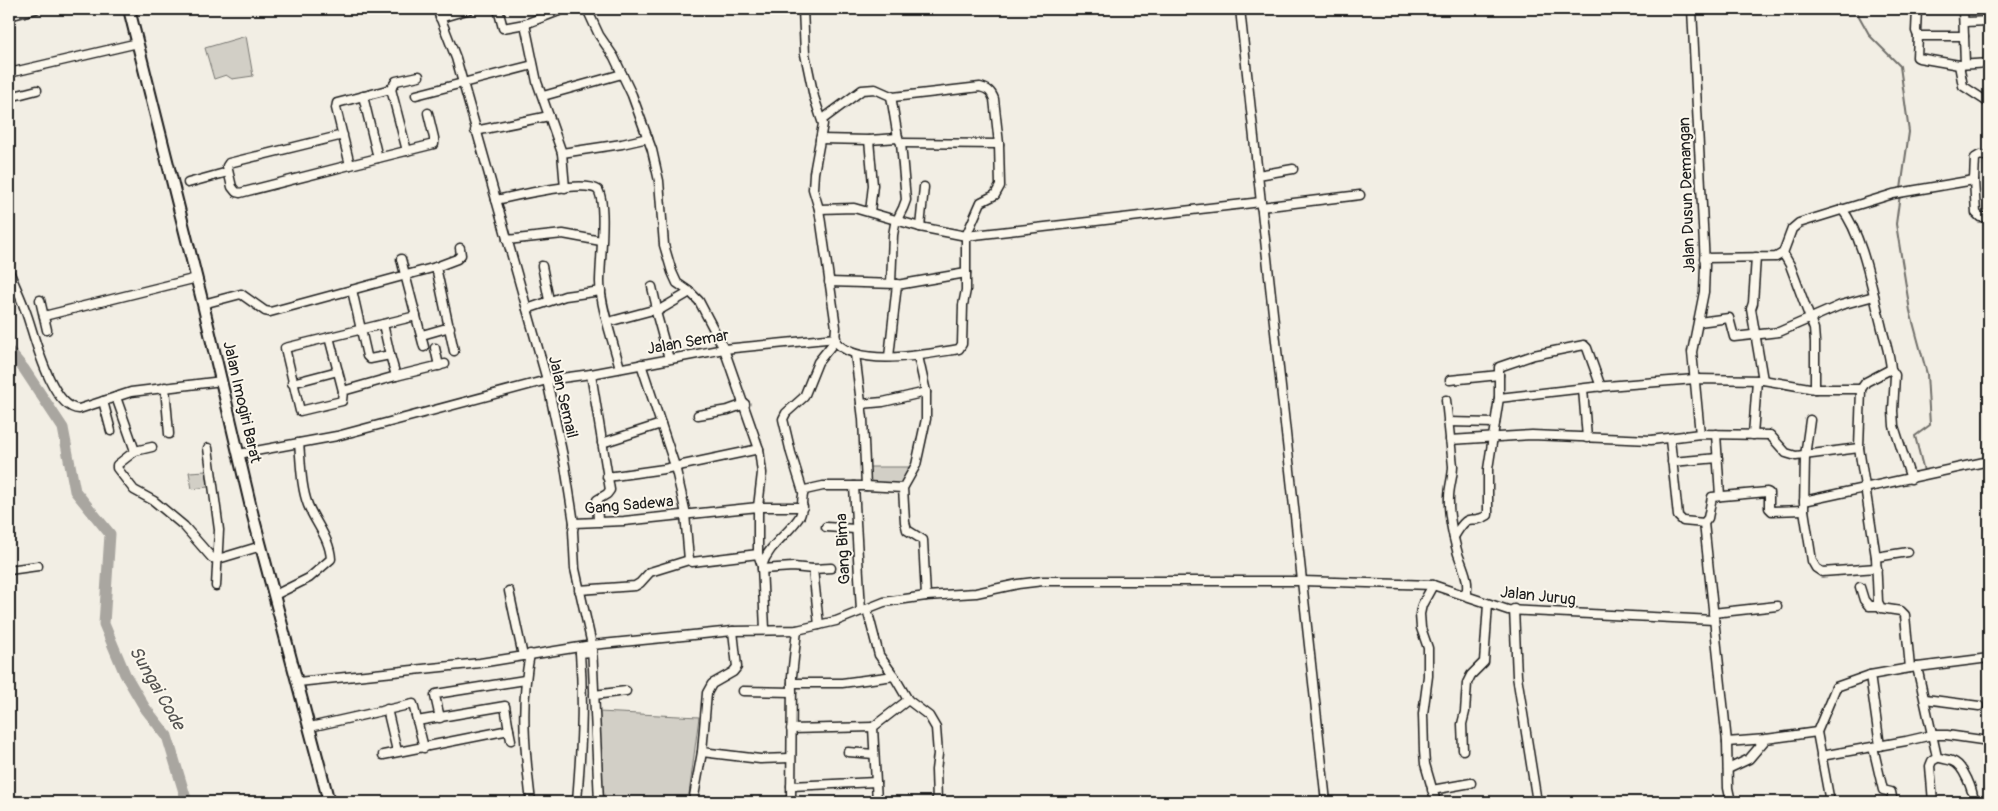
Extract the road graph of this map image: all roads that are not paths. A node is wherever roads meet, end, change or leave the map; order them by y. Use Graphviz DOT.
graph roads {
  1 [pos="36,9"];
  2 [pos="129,9"];
  3 [pos="437,9"];
  4 [pos="470,9"];
  5 [pos="498,9"];
  6 [pos="564,9"];
  7 [pos="587,9"];
  8 [pos="803,9"];
  9 [pos="1240,9"];
  10 [pos="1692,9"];
  11 [pos="1917,9"];
  12 [pos="1963,9"];
  13 [pos="9,16"];
  14 [pos="440,18"];
  15 [pos="1989,21"];
  16 [pos="1964,22"];
  17 [pos="525,24"];
  18 [pos="1918,36"];
  19 [pos="1964,36"];
  20 [pos="138,43"];
  21 [pos="1989,63"];
  22 [pos="1962,64"];
  23 [pos="533,66"];
  24 [pos="9,73"];
  25 [pos="622,74"];
  26 [pos="418,76"];
  27 [pos="462,83"];
  28 [pos="392,89"];
  29 [pos="37,90"];
  30 [pos="416,95"];
  31 [pos="9,96"];
  32 [pos="363,96"];
  33 [pos="543,96"];
  34 [pos="891,96"];
  35 [pos="1989,103"];
  36 [pos="428,113"];
  37 [pos="549,116"];
  38 [pos="823,119"];
  39 [pos="475,131"];
  40 [pos="343,135"];
  41 [pos="648,138"];
  42 [pos="820,139"];
  43 [pos="869,140"];
  44 [pos="900,140"];
  45 [pos="999,144"];
  46 [pos="407,151"];
  47 [pos="562,153"];
  48 [pos="1989,157"];
  49 [pos="378,158"];
  50 [pos="350,165"];
  51 [pos="1293,169"];
  52 [pos="228,172"];
  53 [pos="1258,174"];
  54 [pos="1974,180"];
  55 [pos="182,184"];
  56 [pos="924,187"];
  57 [pos="565,188"];
  58 [pos="1360,195"];
  59 [pos="496,200"];
  60 [pos="1261,205"];
  61 [pos="818,209"];
  62 [pos="1842,209"];
  63 [pos="870,212"];
  64 [pos="1989,217"];
  65 [pos="897,220"];
  66 [pos="920,227"];
  67 [pos="966,236"];
  68 [pos="507,240"];
  69 [pos="601,241"];
  70 [pos="460,248"];
  71 [pos="1783,253"];
  72 [pos="1756,257"];
  73 [pos="1704,258"];
  74 [pos="401,259"];
  75 [pos="542,266"];
  76 [pos="436,268"];
  77 [pos="9,271"];
  78 [pos="966,273"];
  79 [pos="406,276"];
  80 [pos="197,278"];
  81 [pos="829,282"];
  82 [pos="894,284"];
  83 [pos="652,287"];
  84 [pos="352,290"];
  85 [pos="601,291"];
  86 [pos="690,292"];
  87 [pos="1874,296"];
  88 [pos="40,300"];
  89 [pos="549,300"];
  90 [pos="204,304"];
  91 [pos="527,309"];
  92 [pos="655,312"];
  93 [pos="44,316"];
  94 [pos="416,316"];
  95 [pos="1809,318"];
  96 [pos="608,322"];
  97 [pos="1699,322"];
  98 [pos="383,324"];
  99 [pos="450,327"];
  100 [pos="361,329"];
  101 [pos="47,330"];
  102 [pos="422,335"];
  103 [pos="1755,335"];
  104 [pos="329,337"];
  105 [pos="835,340"];
  106 [pos="424,347"];
  107 [pos="435,348"];
  108 [pos="724,348"];
  109 [pos="454,351"];
  110 [pos="390,354"];
  111 [pos="855,354"];
  112 [pos="918,356"];
  113 [pos="889,357"];
  114 [pos="668,359"];
  115 [pos="640,364"];
  116 [pos="620,368"];
  117 [pos="1891,369"];
  118 [pos="338,371"];
  119 [pos="591,374"];
  120 [pos="1499,375"];
  121 [pos="396,376"];
  122 [pos="1695,379"];
  123 [pos="547,380"];
  124 [pos="1450,380"];
  125 [pos="1760,380"];
  126 [pos="222,381"];
  127 [pos="292,384"];
  128 [pos="165,387"];
  129 [pos="1601,387"];
  130 [pos="1583,389"];
  131 [pos="1815,389"];
  132 [pos="1861,389"];
  133 [pos="343,392"];
  134 [pos="926,392"];
  135 [pos="116,397"];
  136 [pos="1499,398"];
  137 [pos="1446,400"];
  138 [pos="103,401"];
  139 [pos="745,404"];
  140 [pos="861,404"];
  141 [pos="698,415"];
  142 [pos="1810,420"];
  143 [pos="1448,422"];
  144 [pos="1495,423"];
  145 [pos="661,424"];
  146 [pos="111,430"];
  147 [pos="169,434"];
  148 [pos="1700,434"];
  149 [pos="1716,434"];
  150 [pos="1753,435"];
  151 [pos="1493,438"];
  152 [pos="1587,438"];
  153 [pos="1670,439"];
  154 [pos="1450,440"];
  155 [pos="602,443"];
  156 [pos="299,444"];
  157 [pos="152,446"];
  158 [pos="208,448"];
  159 [pos="1859,448"];
  160 [pos="759,449"];
  161 [pos="135,451"];
  162 [pos="239,454"];
  163 [pos="1805,456"];
  164 [pos="1718,458"];
  165 [pos="1672,462"];
  166 [pos="1989,462"];
  167 [pos="675,466"];
  168 [pos="607,477"];
  169 [pos="1910,479"];
  170 [pos="854,486"];
  171 [pos="866,486"];
  172 [pos="904,488"];
  173 [pos="1866,488"];
  174 [pos="804,492"];
  175 [pos="1720,496"];
  176 [pos="1804,501"];
  177 [pos="803,507"];
  178 [pos="758,508"];
  179 [pos="1804,510"];
  180 [pos="685,514"];
  181 [pos="598,521"];
  182 [pos="574,523"];
  183 [pos="1704,523"];
  184 [pos="826,527"];
  185 [pos="855,529"];
  186 [pos="1454,537"];
  187 [pos="262,546"];
  188 [pos="1908,552"];
  189 [pos="1876,557"];
  190 [pos="218,559"];
  191 [pos="689,560"];
  192 [pos="760,562"];
  193 [pos="38,566"];
  194 [pos="831,568"];
  195 [pos="1877,568"];
  196 [pos="813,569"];
  197 [pos="9,570"];
  198 [pos="1302,581"];
  199 [pos="1433,585"];
  200 [pos="216,586"];
  201 [pos="1860,587"];
  202 [pos="579,590"];
  203 [pos="509,591"];
  204 [pos="275,595"];
  205 [pos="1466,595"];
  206 [pos="926,596"];
  207 [pos="1488,604"];
  208 [pos="1777,606"];
  209 [pos="1879,606"];
  210 [pos="1514,609"];
  211 [pos="864,610"];
  212 [pos="1713,616"];
  213 [pos="820,625"];
  214 [pos="766,629"];
  215 [pos="797,630"];
  216 [pos="733,631"];
  217 [pos="592,648"];
  218 [pos="527,655"];
  219 [pos="1989,658"];
  220 [pos="1914,667"];
  221 [pos="1870,675"];
  222 [pos="894,676"];
  223 [pos="525,680"];
  224 [pos="298,682"];
  225 [pos="792,683"];
  226 [pos="583,688"];
  227 [pos="594,691"];
  228 [pos="626,691"];
  229 [pos="743,691"];
  230 [pos="792,692"];
  231 [pos="1925,699"];
  232 [pos="908,700"];
  233 [pos="1979,706"];
  234 [pos="387,709"];
  235 [pos="440,718"];
  236 [pos="417,721"];
  237 [pos="310,727"];
  238 [pos="873,728"];
  239 [pos="791,729"];
  240 [pos="509,730"];
  241 [pos="582,732"];
  242 [pos="1817,732"];
  243 [pos="596,733"];
  244 [pos="1932,735"];
  245 [pos="1766,739"];
  246 [pos="510,740"];
  247 [pos="1989,741"];
  248 [pos="1727,742"];
  249 [pos="1877,746"];
  250 [pos="424,748"];
  251 [pos="1463,750"];
  252 [pos="396,751"];
  253 [pos="702,752"];
  254 [pos="848,752"];
  255 [pos="383,754"];
  256 [pos="874,754"];
  257 [pos="1821,756"];
  258 [pos="790,758"];
  259 [pos="1938,758"];
  260 [pos="1728,769"];
  261 [pos="876,782"];
  262 [pos="1471,783"];
  263 [pos="791,786"];
  264 [pos="1432,790"];
  265 [pos="329,802"];
  266 [pos="531,802"];
  267 [pos="568,802"];
  268 [pos="577,802"];
  269 [pos="598,802"];
  270 [pos="694,802"];
  271 [pos="791,802"];
  272 [pos="877,802"];
  273 [pos="937,802"];
  274 [pos="1326,802"];
  275 [pos="1436,802"];
  276 [pos="1536,802"];
  277 [pos="1731,802"];
  278 [pos="1830,802"];
  279 [pos="1893,802"];
  280 [pos="1933,802"];
  281 [pos="1974,802"];
  1 -- 13 [label="street"];
  2 -- 20 [label="main road, Jalan Imogiri Barat"];
  3 -- 14 [label="street, Jalan Semail"];
  4 -- 14 [label="street"];
  5 -- 17 [label="street"];
  6 -- 17 [label="street"];
  7 -- 25 [label="street"];
  8 -- 38 [label="street"];
  9 -- 53 [label="street"];
  10 -- 73 [label="street, Jalan Dusun Demangan"];
  11 -- 18 [label="street"];
  12 -- 16 [label="street"];
  14 -- 27 [label="street, Jalan Semail"];
  15 -- 16 [label="street"];
  16 -- 19 [label="street"];
  17 -- 23 [label="street"];
  18 -- 19 [label="street"];
  18 -- 22 [label="street"];
  19 -- 22 [label="street"];
  20 -- 24 [label="street"];
  20 -- 55 [label="main road, Jalan Imogiri Barat"];
  21 -- 22 [label="street"];
  22 -- 35 [label="street"];
  23 -- 27 [label="street"];
  23 -- 33 [label="street"];
  25 -- 33 [label="street"];
  25 -- 41 [label="street"];
  26 -- 28 [label="street"];
  27 -- 30 [label="street"];
  27 -- 39 [label="street, Jalan Semail"];
  28 -- 32 [label="street"];
  28 -- 46 [label="street"];
  29 -- 31 [label="street"];
  32 -- 40 [label="street"];
  32 -- 49 [label="street"];
  33 -- 37 [label="street"];
  34 -- 38 [label="street"];
  34 -- 44 [label="street"];
  34 -- 45 [label="street"];
  36 -- 46 [label="street"];
  37 -- 39 [label="street"];
  37 -- 47 [label="street"];
  38 -- 42 [label="street"];
  39 -- 59 [label="street, Jalan Semail"];
  40 -- 50 [label="street"];
  40 -- 52 [label="street"];
  41 -- 47 [label="street"];
  41 -- 86 [label="street"];
  42 -- 43 [label="street"];
  42 -- 61 [label="street"];
  43 -- 44 [label="street"];
  43 -- 63 [label="street"];
  44 -- 45 [label="street"];
  44 -- 65 [label="street"];
  45 -- 67 [label="street"];
  46 -- 49 [label="street"];
  47 -- 57 [label="street"];
  48 -- 54 [label="street"];
  49 -- 50 [label="street"];
  50 -- 52 [label="street"];
  51 -- 53 [label="street"];
  52 -- 55 [label="street"];
  53 -- 60 [label="street"];
  54 -- 62 [label="street"];
  54 -- 64 [label="street"];
  55 -- 80 [label="main road, Jalan Imogiri Barat"];
  56 -- 66 [label="street"];
  57 -- 59 [label="street"];
  57 -- 69 [label="street"];
  58 -- 60 [label="street"];
  59 -- 68 [label="street, Jalan Semail"];
  60 -- 67 [label="street"];
  60 -- 198 [label="street"];
  61 -- 63 [label="street"];
  61 -- 81 [label="street"];
  62 -- 71 [label="street"];
  62 -- 87 [label="street"];
  63 -- 65 [label="street"];
  65 -- 66 [label="street"];
  65 -- 82 [label="street"];
  66 -- 67 [label="street"];
  67 -- 78 [label="street"];
  68 -- 69 [label="street"];
  68 -- 91 [label="street, Jalan Semail"];
  69 -- 85 [label="street"];
  70 -- 76 [label="street"];
  71 -- 72 [label="street"];
  71 -- 95 [label="street"];
  72 -- 73 [label="street"];
  72 -- 103 [label="street"];
  73 -- 97 [label="street, Jalan Dusun Demangan"];
  74 -- 79 [label="street"];
  75 -- 89 [label="street"];
  76 -- 79 [label="street"];
  76 -- 99 [label="street"];
  77 -- 138 [label="street"];
  78 -- 82 [label="street"];
  78 -- 112 [label="street"];
  79 -- 84 [label="street"];
  79 -- 94 [label="street"];
  80 -- 90 [label="main road, Jalan Imogiri Barat"];
  80 -- 93 [label="street"];
  81 -- 82 [label="street"];
  81 -- 105 [label="street"];
  82 -- 113 [label="street"];
  83 -- 92 [label="street"];
  84 -- 90 [label="street"];
  84 -- 100 [label="street"];
  85 -- 89 [label="street"];
  85 -- 96 [label="street"];
  86 -- 92 [label="street"];
  86 -- 108 [label="street"];
  87 -- 95 [label="street"];
  87 -- 117 [label="street"];
  88 -- 93 [label="street"];
  89 -- 91 [label="street"];
  90 -- 126 [label="main road, Jalan Imogiri Barat"];
  91 -- 123 [label="street, Jalan Semail"];
  92 -- 96 [label="street"];
  92 -- 114 [label="street"];
  93 -- 101 [label="street"];
  94 -- 98 [label="street"];
  94 -- 102 [label="street"];
  95 -- 103 [label="street"];
  95 -- 131 [label="street"];
  96 -- 116 [label="street"];
  97 -- 103 [label="street"];
  97 -- 122 [label="street, Jalan Dusun Demangan"];
  98 -- 100 [label="street"];
  98 -- 110 [label="street"];
  99 -- 102 [label="street"];
  99 -- 109 [label="street"];
  100 -- 104 [label="street"];
  100 -- 110 [label="street"];
  102 -- 106 [label="street"];
  103 -- 125 [label="street"];
  104 -- 118 [label="street"];
  104 -- 127 [label="street"];
  105 -- 108 [label="street, Jalan Semar"];
  105 -- 111 [label="street"];
  105 -- 174 [label="street"];
  107 -- 121 [label="street"];
  108 -- 114 [label="street, Jalan Semar"];
  108 -- 139 [label="street"];
  110 -- 121 [label="street"];
  111 -- 113 [label="street"];
  111 -- 140 [label="street"];
  112 -- 113 [label="street"];
  112 -- 134 [label="street"];
  114 -- 115 [label="street, Jalan Semar"];
  115 -- 116 [label="street, Jalan Semar"];
  115 -- 145 [label="street"];
  116 -- 119 [label="street, Jalan Semar"];
  117 -- 132 [label="street"];
  117 -- 169 [label="street"];
  118 -- 127 [label="street"];
  118 -- 133 [label="street"];
  119 -- 123 [label="street, Jalan Semar"];
  119 -- 155 [label="street"];
  120 -- 124 [label="street"];
  120 -- 129 [label="street"];
  120 -- 136 [label="street"];
  121 -- 133 [label="street"];
  122 -- 125 [label="street"];
  122 -- 129 [label="street"];
  122 -- 148 [label="street, Jalan Dusun Demangan"];
  123 -- 156 [label="street, Jalan Semar"];
  123 -- 182 [label="street, Jalan Semail"];
  125 -- 131 [label="street"];
  125 -- 150 [label="street"];
  126 -- 128 [label="street"];
  126 -- 162 [label="main road, Jalan Imogiri Barat"];
  127 -- 133 [label="street"];
  128 -- 135 [label="street"];
  128 -- 147 [label="street"];
  129 -- 130 [label="street"];
  130 -- 136 [label="street"];
  130 -- 152 [label="street"];
  131 -- 132 [label="street"];
  132 -- 159 [label="street"];
  134 -- 140 [label="street"];
  134 -- 172 [label="street"];
  135 -- 138 [label="street"];
  135 -- 161 [label="street"];
  136 -- 144 [label="street"];
  137 -- 143 [label="street"];
  138 -- 146 [label="street"];
  139 -- 141 [label="street"];
  139 -- 160 [label="street"];
  140 -- 171 [label="street"];
  142 -- 163 [label="street"];
  143 -- 144 [label="street"];
  143 -- 154 [label="street"];
  144 -- 151 [label="street"];
  145 -- 155 [label="street"];
  145 -- 167 [label="street"];
  148 -- 149 [label="street"];
  148 -- 153 [label="street"];
  149 -- 150 [label="street"];
  149 -- 164 [label="street"];
  150 -- 163 [label="street"];
  151 -- 152 [label="street"];
  151 -- 154 [label="street"];
  151 -- 186 [label="street"];
  152 -- 153 [label="street"];
  153 -- 165 [label="street"];
  154 -- 186 [label="street"];
  155 -- 168 [label="street"];
  156 -- 162 [label="street, Jalan Semar"];
  156 -- 204 [label="street"];
  157 -- 161 [label="street"];
  158 -- 190 [label="street"];
  159 -- 163 [label="street"];
  159 -- 173 [label="street"];
  160 -- 167 [label="street"];
  160 -- 178 [label="street"];
  161 -- 190 [label="street"];
  162 -- 187 [label="main road, Jalan Imogiri Barat"];
  163 -- 176 [label="street"];
  164 -- 165 [label="street"];
  164 -- 175 [label="street"];
  165 -- 183 [label="street"];
  166 -- 169 [label="street"];
  167 -- 168 [label="street"];
  167 -- 180 [label="street"];
  168 -- 181 [label="street"];
  169 -- 173 [label="street"];
  170 -- 171 [label="street"];
  170 -- 174 [label="street"];
  170 -- 185 [label="street, Gang Bima"];
  171 -- 172 [label="street"];
  172 -- 206 [label="street"];
  173 -- 176 [label="street"];
  173 -- 189 [label="street"];
  174 -- 177 [label="street"];
  175 -- 179 [label="street"];
  175 -- 183 [label="street"];
  176 -- 179 [label="street"];
  177 -- 178 [label="street, Gang Sadewa"];
  177 -- 192 [label="street"];
  178 -- 180 [label="street, Gang Sadewa"];
  178 -- 192 [label="street"];
  179 -- 195 [label="street"];
  180 -- 181 [label="street, Gang Sadewa"];
  180 -- 191 [label="street"];
  181 -- 182 [label="street, Gang Sadewa"];
  182 -- 202 [label="street, Jalan Semail"];
  183 -- 212 [label="street"];
  184 -- 185 [label="street"];
  185 -- 211 [label="street, Gang Bima"];
  186 -- 205 [label="street"];
  187 -- 190 [label="street"];
  187 -- 204 [label="main road, Jalan Imogiri Barat"];
  188 -- 189 [label="street"];
  189 -- 195 [label="street"];
  190 -- 200 [label="street"];
  191 -- 192 [label="street"];
  191 -- 202 [label="street"];
  192 -- 196 [label="street"];
  192 -- 214 [label="street"];
  193 -- 197 [label="street"];
  194 -- 196 [label="street"];
  195 -- 209 [label="street"];
  196 -- 213 [label="street"];
  198 -- 199 [label="street, Jalan Jurug"];
  198 -- 206 [label="street, Jalan Jurug"];
  198 -- 274 [label="street"];
  199 -- 205 [label="street, Jalan Jurug"];
  199 -- 264 [label="street"];
  201 -- 209 [label="street"];
  202 -- 217 [label="street, Jalan Semail"];
  203 -- 218 [label="street"];
  204 -- 224 [label="main road, Jalan Imogiri Barat"];
  205 -- 207 [label="street, Jalan Jurug"];
  206 -- 211 [label="street, Jalan Jurug"];
  207 -- 210 [label="street, Jalan Jurug"];
  207 -- 251 [label="street"];
  208 -- 212 [label="street, Jalan Jurug"];
  209 -- 220 [label="street"];
  210 -- 212 [label="street, Jalan Jurug"];
  210 -- 276 [label="street"];
  211 -- 213 [label="street, Jalan Jurug"];
  211 -- 222 [label="street, Gang Bima"];
  212 -- 248 [label="street"];
  213 -- 215 [label="street, Jalan Jurug"];
  214 -- 215 [label="street, Jalan Jurug"];
  214 -- 216 [label="street, Jalan Jurug"];
  215 -- 225 [label="street"];
  216 -- 217 [label="street, Jalan Jurug"];
  216 -- 253 [label="street"];
  217 -- 218 [label="street, Jalan Jurug"];
  217 -- 226 [label="street"];
  217 -- 227 [label="street, Jalan Semail"];
  218 -- 223 [label="street"];
  218 -- 224 [label="street, Jalan Jurug"];
  219 -- 220 [label="street"];
  220 -- 221 [label="street"];
  220 -- 231 [label="street"];
  221 -- 242 [label="street"];
  221 -- 249 [label="street"];
  222 -- 225 [label="street"];
  222 -- 232 [label="street, Gang Bima"];
  223 -- 235 [label="street"];
  223 -- 266 [label="street"];
  224 -- 237 [label="main road, Jalan Imogiri Barat"];
  225 -- 230 [label="street"];
  226 -- 227 [label="street"];
  226 -- 241 [label="street"];
  227 -- 228 [label="street"];
  227 -- 243 [label="street, Jalan Semail"];
  229 -- 230 [label="street"];
  230 -- 239 [label="street"];
  231 -- 233 [label="street"];
  231 -- 244 [label="street"];
  232 -- 238 [label="street"];
  232 -- 273 [label="street"];
  234 -- 236 [label="street"];
  234 -- 237 [label="street"];
  234 -- 252 [label="street"];
  235 -- 236 [label="street"];
  235 -- 240 [label="street"];
  236 -- 250 [label="street"];
  237 -- 265 [label="main road, Jalan Imogiri Barat"];
  238 -- 239 [label="street"];
  238 -- 256 [label="street"];
  239 -- 258 [label="street"];
  240 -- 246 [label="street"];
  240 -- 250 [label="street"];
  241 -- 243 [label="street"];
  241 -- 268 [label="street"];
  242 -- 245 [label="street"];
  242 -- 257 [label="street"];
  243 -- 269 [label="street, Jalan Semail"];
  244 -- 247 [label="street"];
  244 -- 249 [label="street"];
  244 -- 259 [label="street"];
  245 -- 248 [label="street"];
  245 -- 260 [label="street"];
  248 -- 260 [label="street"];
  249 -- 257 [label="street"];
  249 -- 279 [label="street"];
  250 -- 252 [label="street"];
  252 -- 255 [label="street"];
  253 -- 258 [label="street"];
  253 -- 270 [label="street"];
  254 -- 256 [label="street"];
  256 -- 261 [label="street"];
  257 -- 278 [label="street"];
  258 -- 263 [label="street"];
  259 -- 280 [label="street"];
  259 -- 281 [label="street"];
  260 -- 277 [label="street"];
  261 -- 263 [label="street"];
  261 -- 272 [label="street"];
  262 -- 264 [label="street"];
  263 -- 271 [label="street"];
  264 -- 275 [label="street"];
  267 -- 268 [label="street"];
}
